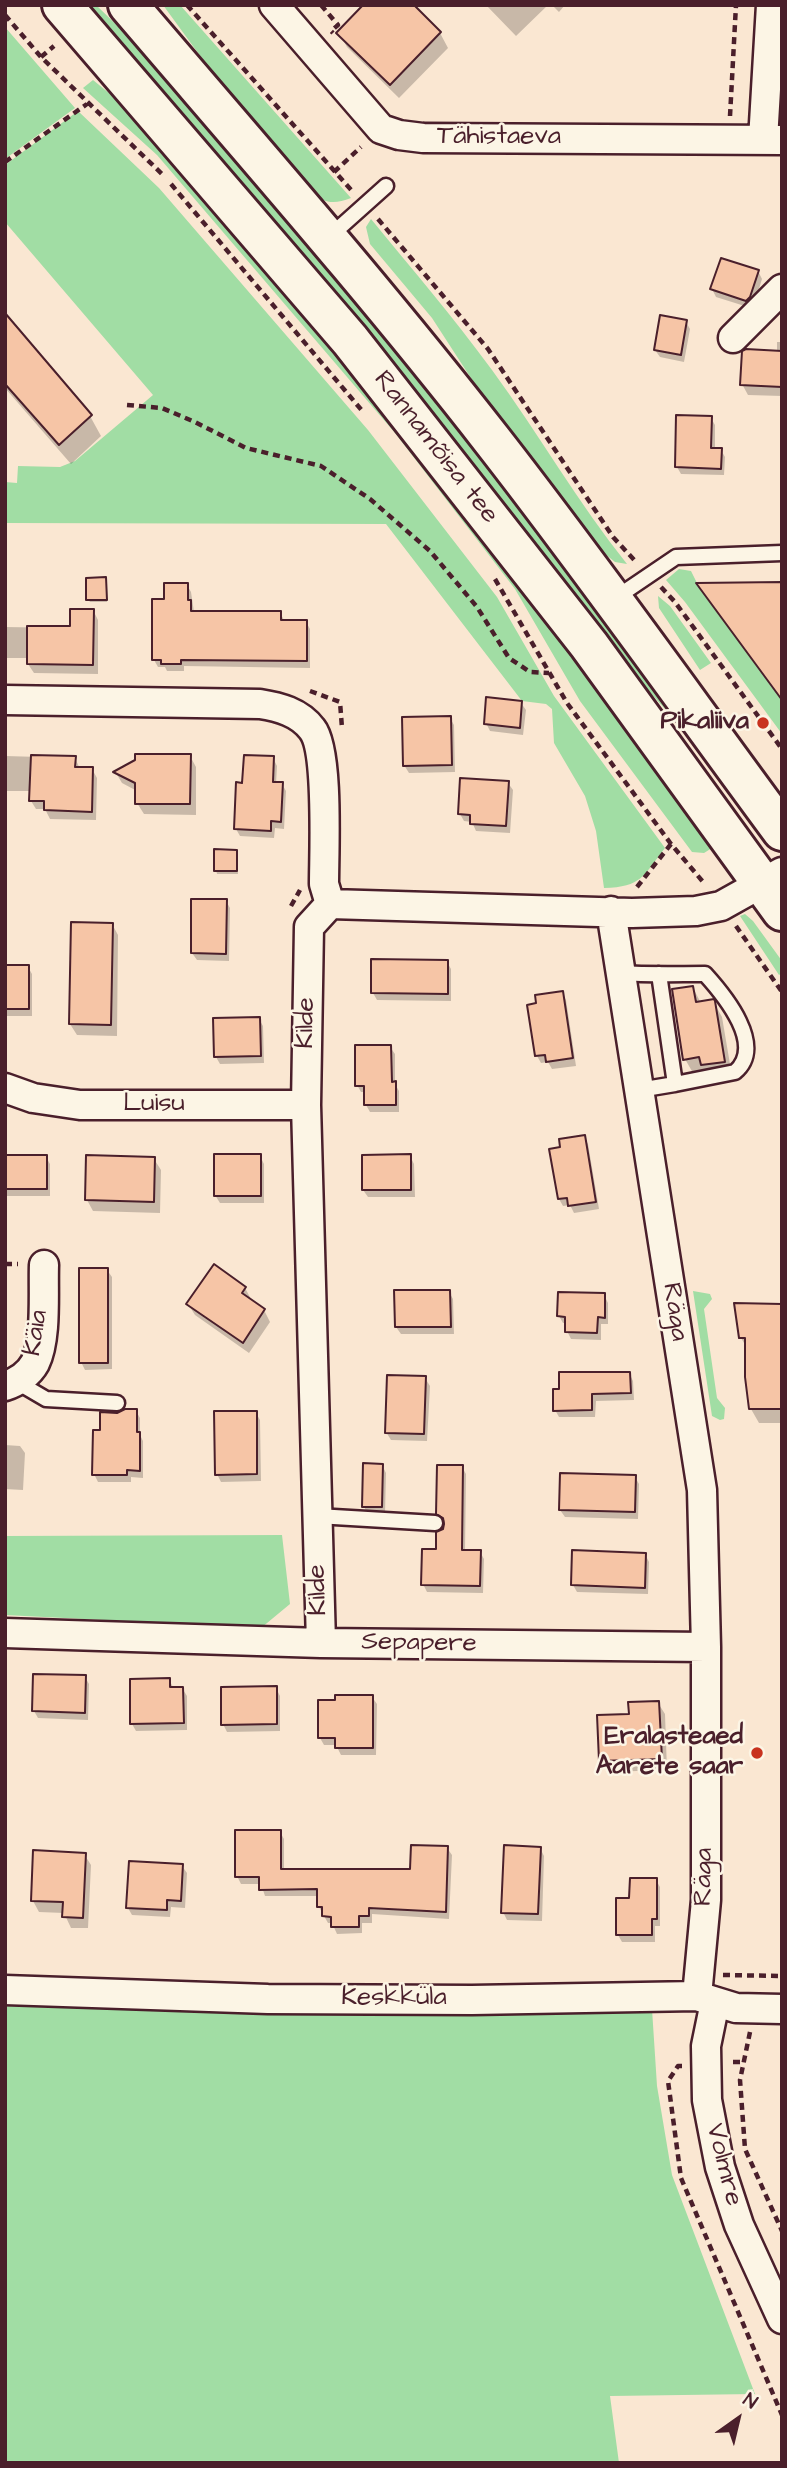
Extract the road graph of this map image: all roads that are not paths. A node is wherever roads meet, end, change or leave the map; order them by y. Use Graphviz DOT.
graph roads {
  1 [pos="62,5"];
  2 [pos="128,5"];
  3 [pos="274,5"];
  4 [pos="771,5"];
  5 [pos="770,135"];
  6 [pos="386,186"];
  7 [pos="328,237"];
  8 [pos="782,289"];
  9 [pos="733,338"];
  10 [pos="782,552"];
  11 [pos="613,600"];
  12 [pos="5,700"];
  13 [pos="782,831"];
  14 [pos="775,889"];
  15 [pos="327,894"];
  16 [pos="620,901"];
  17 [pos="621,973"];
  18 [pos="659,974"];
  19 [pos="675,1084"];
  20 [pos="5,1088"];
  21 [pos="639,1090"];
  22 [pos="306,1105"];
  23 [pos="44,1265"];
  24 [pos="11,1384"];
  25 [pos="117,1403"];
  26 [pos="317,1516"];
  27 [pos="435,1523"];
  28 [pos="5,1633"];
  29 [pos="321,1643"];
  30 [pos="706,1647"];
  31 [pos="5,1990"];
  32 [pos="703,1991"];
  33 [pos="782,2009"];
  34 [pos="782,2319"];
  1 -- 14 [label="main road, Rannamõisa tee"];
  2 -- 7 [label="main road, Rannamõisa tee"];
  3 -- 5 [label="street, Tähistaeva"];
  4 -- 5 [label="street"];
  6 -- 7 [label="lane"];
  7 -- 11 [label="main road, Rannamõisa tee"];
  8 -- 9 [label="street"];
  10 -- 11 [label="lane"];
  11 -- 13 [label="main road, Rannamõisa tee"];
  12 -- 15 [label="street"];
  14 -- 16 [label="street"];
  15 -- 16 [label="street"];
  15 -- 22 [label="street, Kilde"];
  16 -- 17 [label="street, Räga"];
  17 -- 18 [label="lane"];
  17 -- 21 [label="street, Räga"];
  18 -- 19 [label="lane"];
  18 -- 19 [label="lane"];
  19 -- 21 [label="lane"];
  20 -- 22 [label="street, Luisu"];
  21 -- 30 [label="street, Räga"];
  22 -- 26 [label="street, Kilde"];
  23 -- 24 [label="street, Käia"];
  24 -- 25 [label="lane"];
  26 -- 27 [label="lane"];
  26 -- 29 [label="street, Kilde"];
  28 -- 29 [label="street, Sepapere"];
  29 -- 30 [label="street, Sepapere"];
  30 -- 32 [label="street, Räga"];
  31 -- 32 [label="street, Keskküla"];
  32 -- 33 [label="street, Keskküla"];
  32 -- 34 [label="street, Volmre"];
}
